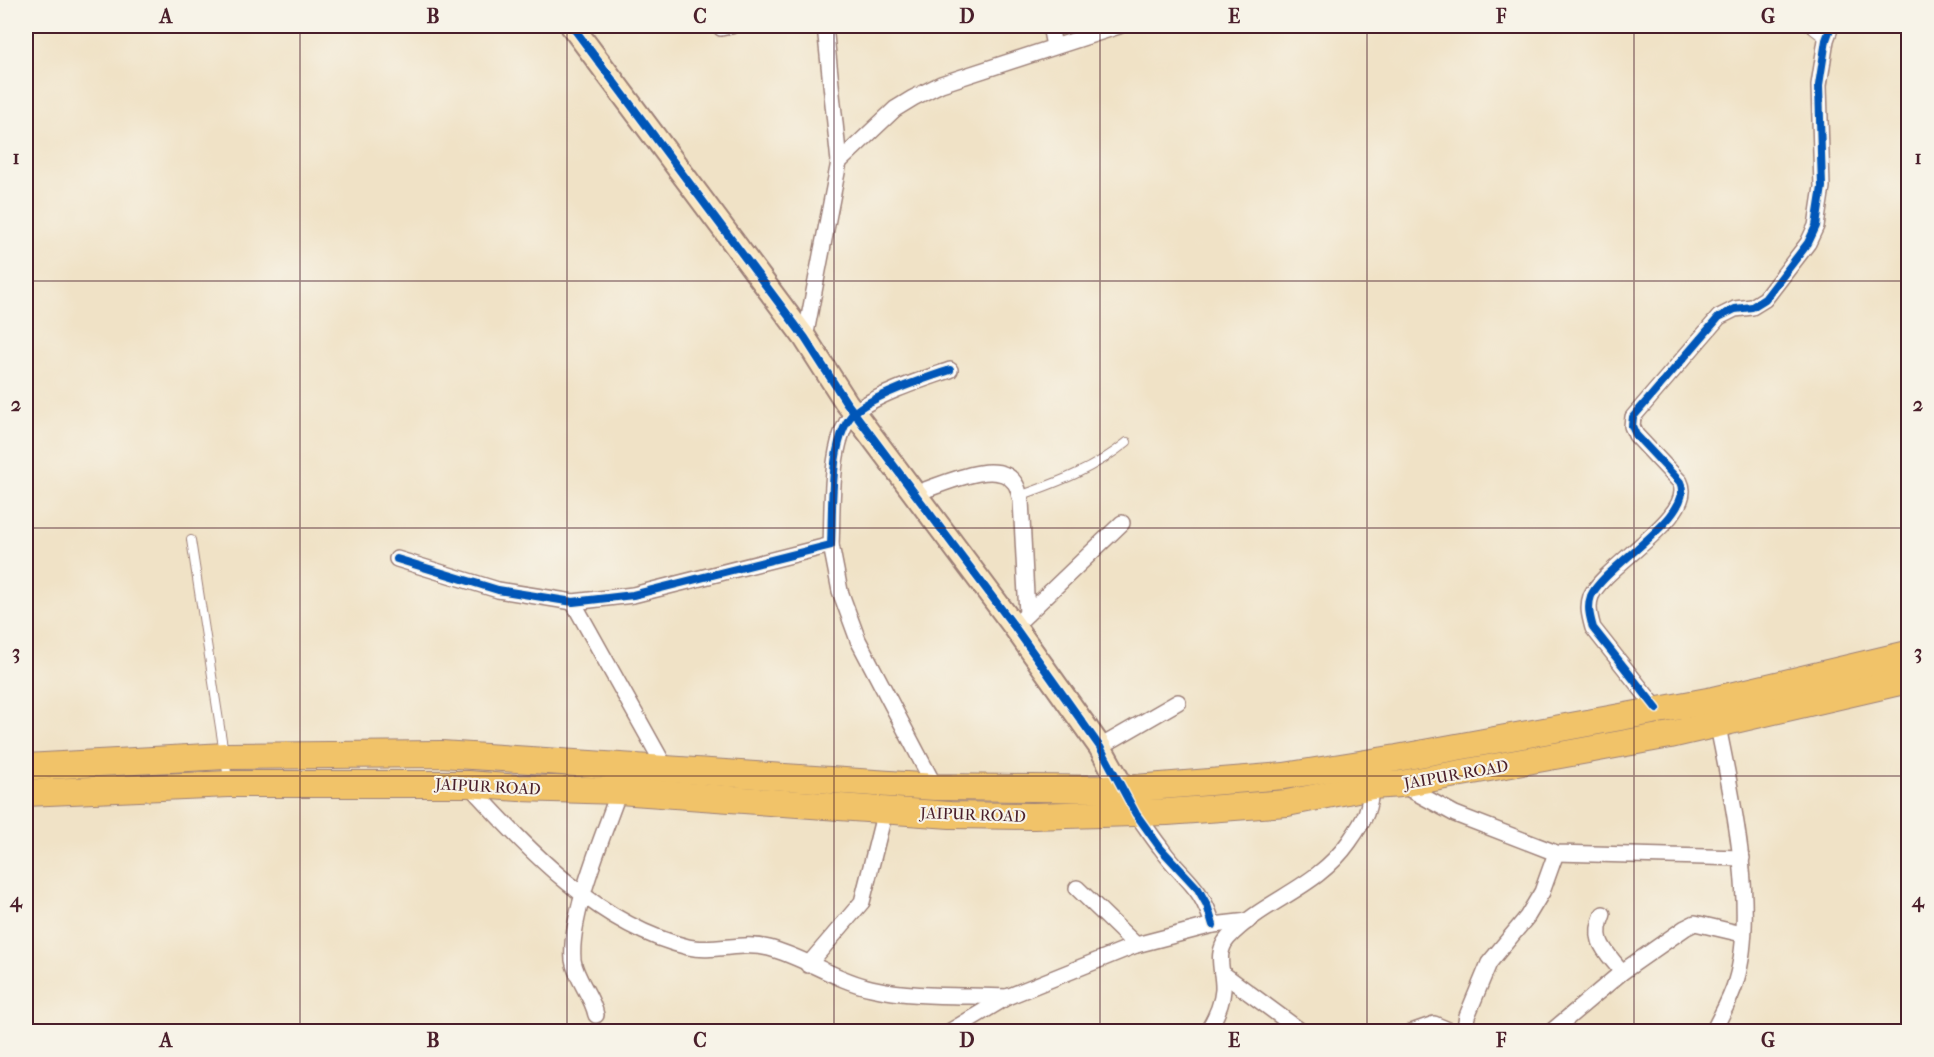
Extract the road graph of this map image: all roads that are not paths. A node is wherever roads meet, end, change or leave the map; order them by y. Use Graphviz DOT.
graph roads {
  1 [pos="572,26"];
  2 [pos="825,26"];
  3 [pos="1050,26"];
  4 [pos="1119,26"];
  5 [pos="1808,26"];
  6 [pos="1831,26"];
  7 [pos="1826,40"];
  8 [pos="1054,46"];
  9 [pos="839,162"];
  10 [pos="805,338"];
  11 [pos="950,370"];
  12 [pos="855,411"];
  13 [pos="1127,442"];
  14 [pos="916,494"];
  15 [pos="1019,496"];
  16 [pos="1122,523"];
  17 [pos="191,540"];
  18 [pos="831,545"];
  19 [pos="397,560"];
  20 [pos="573,603"];
  21 [pos="1020,620"];
  22 [pos="1908,654"];
  23 [pos="1908,680"];
  24 [pos="1178,702"];
  25 [pos="1657,709"];
  26 [pos="1715,712"];
  27 [pos="1100,747"];
  28 [pos="225,756"];
  29 [pos="656,766"];
  30 [pos="26,767"];
  31 [pos="1372,774"];
  32 [pos="229,784"];
  33 [pos="468,784"];
  34 [pos="1401,784"];
  35 [pos="935,787"];
  36 [pos="1124,789"];
  37 [pos="619,790"];
  38 [pos="26,793"];
  39 [pos="646,793"];
  40 [pos="885,811"];
  41 [pos="1136,813"];
  42 [pos="1556,853"];
  43 [pos="1742,858"];
  44 [pos="1077,888"];
  45 [pos="584,893"];
  46 [pos="1603,914"];
  47 [pos="1248,921"];
  48 [pos="1213,925"];
  49 [pos="1743,934"];
  50 [pos="1136,945"];
  51 [pos="808,965"];
  52 [pos="1622,972"];
  53 [pos="1222,973"];
  54 [pos="1007,997"];
  55 [pos="596,1015"];
  56 [pos="26,1023"];
  57 [pos="1552,1031"];
  58 [pos="30,1032"];
  59 [pos="949,1032"];
  60 [pos="1207,1032"];
  61 [pos="1302,1032"];
  62 [pos="1411,1032"];
  63 [pos="1453,1032"];
  64 [pos="1464,1032"];
  65 [pos="1713,1032"];
  1 -- 10 [label="street"];
  2 -- 9 [label="street"];
  3 -- 8 [label="street"];
  4 -- 8 [label="street"];
  5 -- 7 [label="lane"];
  6 -- 7 [label="street"];
  7 -- 25 [label="street"];
  8 -- 9 [label="street"];
  9 -- 10 [label="street"];
  10 -- 12 [label="street"];
  11 -- 12 [label="street"];
  12 -- 14 [label="street"];
  12 -- 18 [label="street"];
  13 -- 15 [label="lane"];
  14 -- 15 [label="street"];
  14 -- 21 [label="street"];
  15 -- 21 [label="street"];
  16 -- 21 [label="street"];
  17 -- 28 [label="lane"];
  18 -- 20 [label="street"];
  18 -- 35 [label="street"];
  19 -- 20 [label="street"];
  20 -- 29 [label="street"];
  21 -- 27 [label="street"];
  22 -- 26 [label="main road, JAIPUR ROAD"];
  23 -- 26 [label="main road, JAIPUR ROAD"];
  24 -- 27 [label="street"];
  25 -- 26 [label="main road, JAIPUR ROAD"];
  25 -- 31 [label="main road, JAIPUR ROAD"];
  26 -- 34 [label="main road, JAIPUR ROAD"];
  26 -- 43 [label="street"];
  27 -- 36 [label="street"];
  28 -- 29 [label="main road, JAIPUR ROAD"];
  28 -- 30 [label="main road, JAIPUR ROAD"];
  28 -- 32 [label="lane"];
  29 -- 35 [label="main road, JAIPUR ROAD"];
  29 -- 39 [label="main road"];
  31 -- 34 [label="main road, JAIPUR ROAD"];
  31 -- 36 [label="main road, JAIPUR ROAD"];
  31 -- 41 [label="main road, JAIPUR ROAD"];
  31 -- 47 [label="street"];
  32 -- 33 [label="main road, JAIPUR ROAD"];
  32 -- 38 [label="main road, JAIPUR ROAD"];
  33 -- 37 [label="main road, JAIPUR ROAD"];
  33 -- 45 [label="street"];
  34 -- 42 [label="street"];
  35 -- 36 [label="main road, JAIPUR ROAD"];
  36 -- 41 [label="street"];
  37 -- 39 [label="main road, JAIPUR ROAD"];
  37 -- 45 [label="street"];
  39 -- 40 [label="main road, JAIPUR ROAD"];
  40 -- 41 [label="main road, JAIPUR ROAD"];
  40 -- 51 [label="street"];
  41 -- 48 [label="street"];
  42 -- 43 [label="street"];
  42 -- 64 [label="street"];
  43 -- 49 [label="street"];
  44 -- 50 [label="street"];
  45 -- 51 [label="street"];
  45 -- 55 [label="street"];
  46 -- 52 [label="street"];
  47 -- 48 [label="street"];
  47 -- 53 [label="street"];
  48 -- 50 [label="street"];
  49 -- 52 [label="street"];
  49 -- 65 [label="street"];
  50 -- 54 [label="street"];
  51 -- 54 [label="street"];
  52 -- 57 [label="street"];
  53 -- 60 [label="street"];
  53 -- 61 [label="street"];
  54 -- 59 [label="street"];
  56 -- 58 [label="lane"];
  62 -- 63 [label="street"];
}
